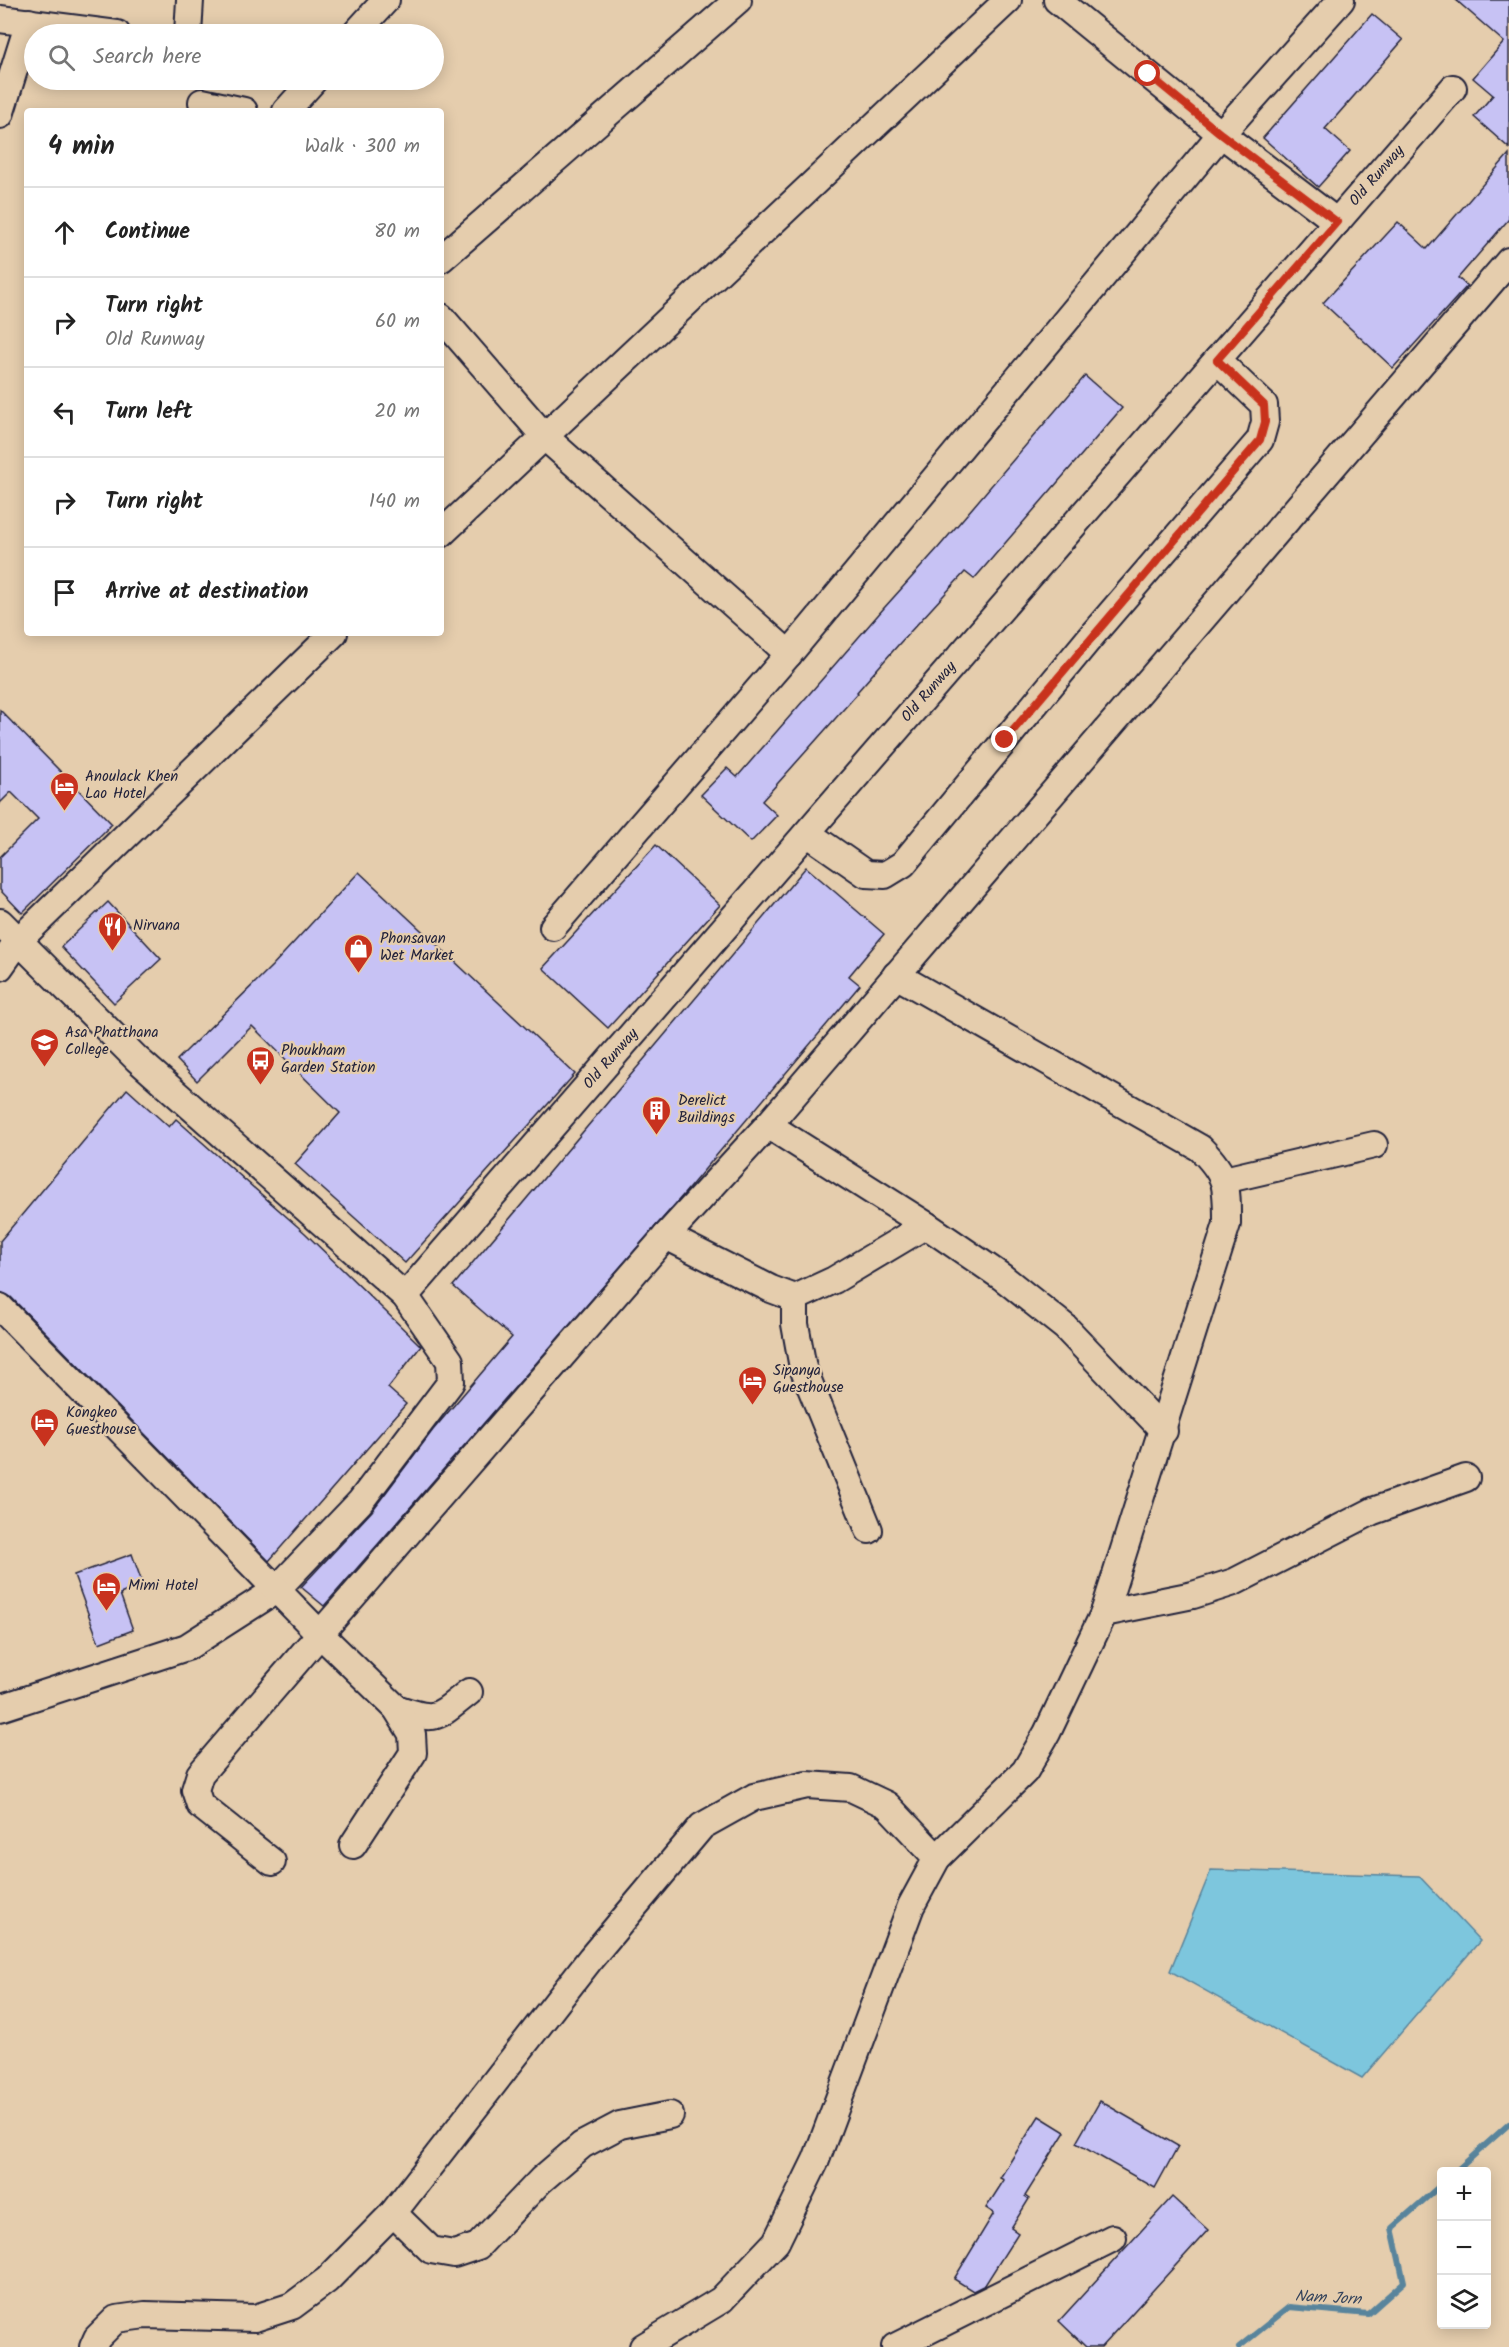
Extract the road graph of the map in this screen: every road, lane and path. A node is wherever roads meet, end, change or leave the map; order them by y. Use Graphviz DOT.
graph roads {
  1 [pos="190,0"];
  2 [pos="386,0"];
  3 [pos="738,0"];
  4 [pos="1008,0"];
  5 [pos="1056,0"];
  6 [pos="1341,0"];
  7 [pos="0,19"];
  8 [pos="29,22"];
  9 [pos="44,24"];
  10 [pos="189,24"];
  11 [pos="364,24"];
  12 [pos="24,38"];
  13 [pos="1453,88"];
  14 [pos="305,90"];
  15 [pos="200,98"];
  16 [pos="234,108"];
  17 [pos="289,108"];
  18 [pos="0,115"];
  19 [pos="1221,134"];
  20 [pos="1337,222"];
  21 [pos="444,256"];
  22 [pos="1509,261"];
  23 [pos="444,320"];
  24 [pos="1217,360"];
  25 [pos="545,437"];
  26 [pos="444,531"];
  27 [pos="325,636"];
  28 [pos="789,654"];
  29 [pos="807,833"];
  30 [pos="0,922"];
  31 [pos="553,927"];
  32 [pos="19,940"];
  33 [pos="0,967"];
  34 [pos="896,975"];
  35 [pos="768,1125"];
  36 [pos="1374,1145"];
  37 [pos="1224,1180"];
  38 [pos="926,1225"];
  39 [pos="666,1236"];
  40 [pos="405,1296"];
  41 [pos="795,1298"];
  42 [pos="0,1307"];
  43 [pos="1164,1431"];
  44 [pos="1466,1478"];
  45 [pos="869,1530"];
  46 [pos="276,1590"];
  47 [pos="1104,1613"];
  48 [pos="320,1634"];
  49 [pos="469,1692"];
  50 [pos="0,1708"];
  51 [pos="396,1708"];
  52 [pos="353,1845"];
  53 [pos="938,1858"];
  54 [pos="272,1862"];
  55 [pos="670,2115"];
  56 [pos="393,2213"];
  57 [pos="1113,2238"];
  58 [pos="93,2347"];
  59 [pos="643,2347"];
  60 [pos="895,2347"];
  1 -- 10 [label="street"];
  2 -- 11 [label="street"];
  3 -- 21 [label="street"];
  4 -- 25 [label="street"];
  5 -- 19 [label="street"];
  6 -- 19 [label="street"];
  7 -- 8 [label="street"];
  8 -- 9 [label="street"];
  12 -- 18 [label="street"];
  13 -- 20 [label="street, Old Runway"];
  14 -- 17 [label="street"];
  15 -- 16 [label="street"];
  19 -- 20 [label="street"];
  19 -- 28 [label="street"];
  20 -- 24 [label="street, Old Runway"];
  22 -- 34 [label="street"];
  23 -- 25 [label="street"];
  24 -- 29 [label="street, Old Runway"];
  24 -- 29 [label="street"];
  25 -- 26 [label="street"];
  25 -- 28 [label="street"];
  27 -- 32 [label="street"];
  28 -- 31 [label="street"];
  29 -- 40 [label="street, Old Runway"];
  30 -- 32 [label="street"];
  32 -- 33 [label="street"];
  32 -- 40 [label="street"];
  34 -- 35 [label="street"];
  34 -- 37 [label="street"];
  35 -- 38 [label="street"];
  35 -- 39 [label="street"];
  36 -- 37 [label="street"];
  37 -- 43 [label="street"];
  38 -- 41 [label="street"];
  38 -- 43 [label="street"];
  39 -- 41 [label="street"];
  39 -- 48 [label="street"];
  40 -- 46 [label="street"];
  41 -- 45 [label="street"];
  42 -- 46 [label="street"];
  43 -- 47 [label="street"];
  44 -- 47 [label="street"];
  46 -- 48 [label="street"];
  46 -- 50 [label="street"];
  47 -- 53 [label="street"];
  48 -- 51 [label="street"];
  48 -- 54 [label="street"];
  49 -- 51 [label="street"];
  51 -- 52 [label="street"];
  53 -- 56 [label="street"];
  53 -- 59 [label="street"];
  55 -- 56 [label="street"];
  56 -- 58 [label="street"];
  57 -- 60 [label="street"];
}
